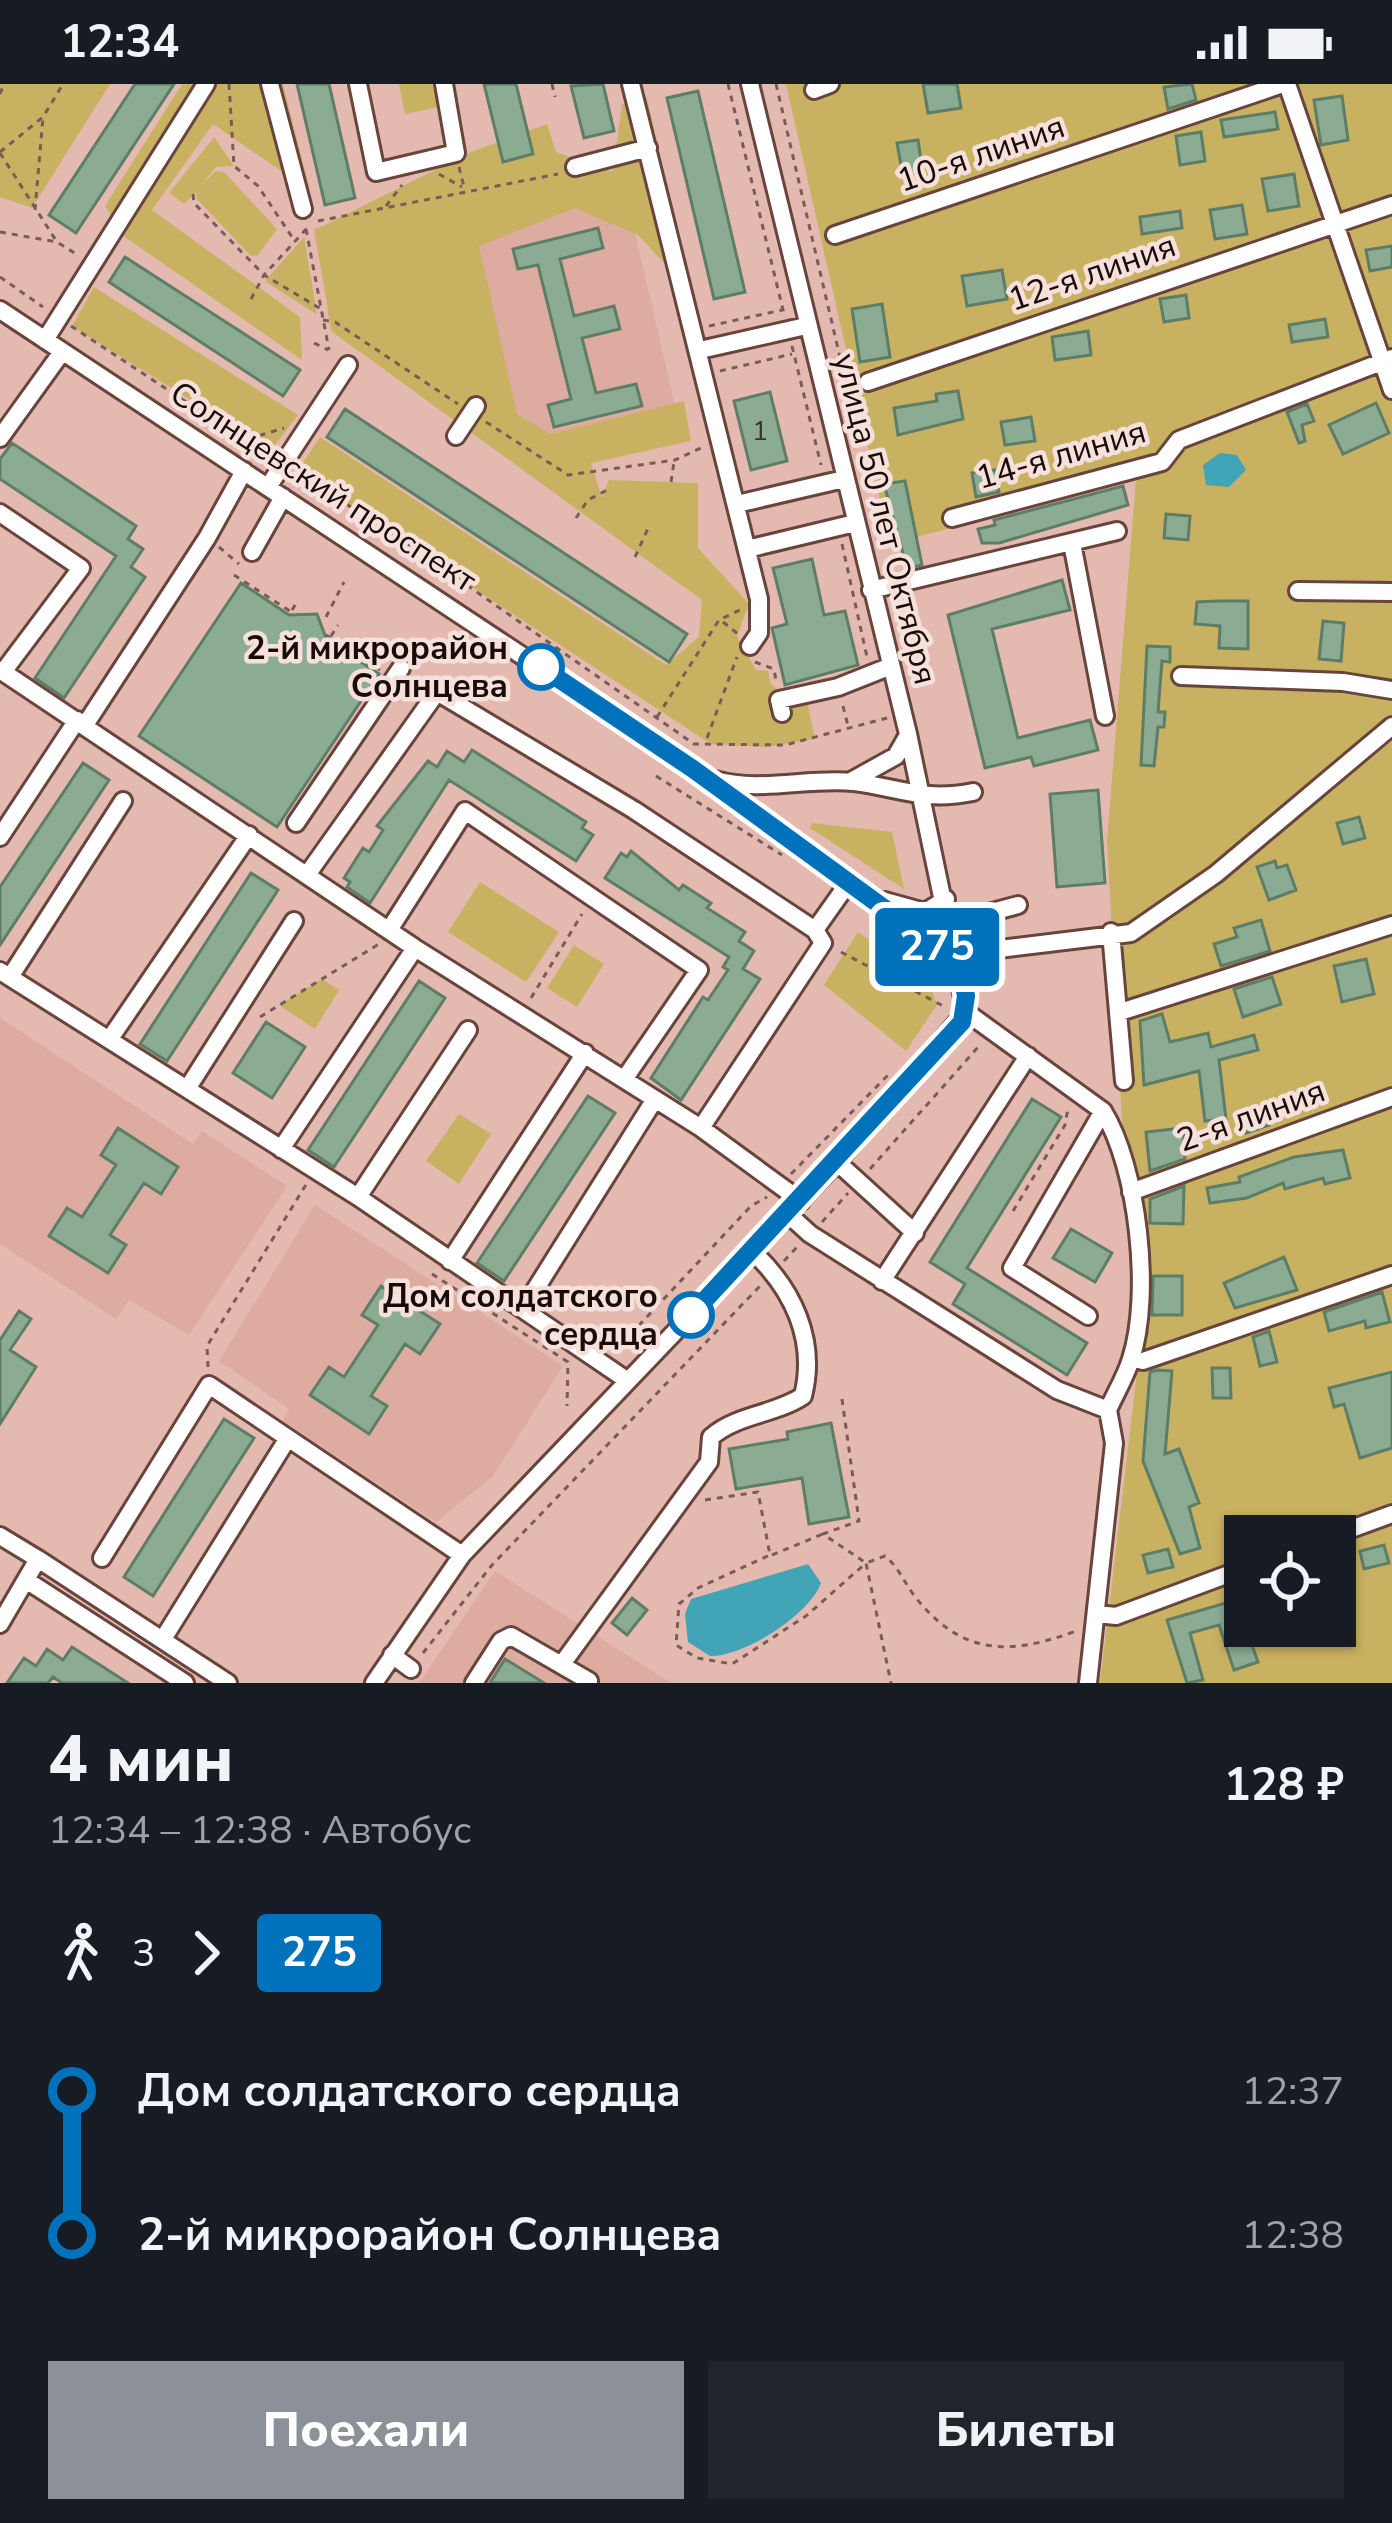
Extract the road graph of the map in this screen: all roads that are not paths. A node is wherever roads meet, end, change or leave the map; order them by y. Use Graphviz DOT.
graph roads {
  1 [pos="206,84"];
  2 [pos="270,84"];
  3 [pos="358,84"];
  4 [pos="444,84"];
  5 [pos="631,84"];
  6 [pos="750,84"];
  7 [pos="1285,84"];
  8 [pos="648,148"];
  9 [pos="572,169"];
  10 [pos="1392,205"];
  11 [pos="303,209"];
  12 [pos="1336,224"];
  13 [pos="835,235"];
  14 [pos="0,310"];
  15 [pos="797,328"];
  16 [pos="45,340"];
  17 [pos="700,350"];
  18 [pos="62,352"];
  19 [pos="1386,359"];
  20 [pos="348,365"];
  21 [pos="868,382"];
  22 [pos="1392,390"];
  23 [pos="474,410"];
  24 [pos="455,436"];
  25 [pos="0,438"];
  26 [pos="244,471"];
  27 [pos="835,481"];
  28 [pos="276,492"];
  29 [pos="737,504"];
  30 [pos="0,513"];
  31 [pos="952,518"];
  32 [pos="846,525"];
  33 [pos="1117,532"];
  34 [pos="1072,543"];
  35 [pos="747,549"];
  36 [pos="246,559"];
  37 [pos="871,590"];
  38 [pos="1298,591"];
  39 [pos="1392,592"];
  40 [pos="752,654"];
  41 [pos="401,668"];
  42 [pos="883,669"];
  43 [pos="2,671"];
  44 [pos="1181,676"];
  45 [pos="1392,690"];
  46 [pos="780,706"];
  47 [pos="1105,716"];
  48 [pos="81,722"];
  49 [pos="1392,726"];
  50 [pos="908,734"];
  51 [pos="693,769"];
  52 [pos="850,782"];
  53 [pos="973,792"];
  54 [pos="920,798"];
  55 [pos="123,801"];
  56 [pos="296,823"];
  57 [pos="249,835"];
  58 [pos="0,837"];
  59 [pos="310,872"];
  60 [pos="849,882"];
  61 [pos="873,897"];
  62 [pos="946,899"];
  63 [pos="1018,905"];
  64 [pos="294,921"];
  65 [pos="951,923"];
  66 [pos="1392,925"];
  67 [pos="391,927"];
  68 [pos="1111,932"];
  69 [pos="819,937"];
  70 [pos="416,947"];
  71 [pos="959,962"];
  72 [pos="5,974"];
  73 [pos="966,1012"];
  74 [pos="1120,1012"];
  75 [pos="468,1030"];
  76 [pos="109,1040"];
  77 [pos="585,1053"];
  78 [pos="1028,1056"];
  79 [pos="625,1078"];
  80 [pos="1124,1081"];
  81 [pos="187,1089"];
  82 [pos="1392,1097"];
  83 [pos="655,1099"];
  84 [pos="1103,1111"];
  85 [pos="700,1129"];
  86 [pos="281,1149"];
  87 [pos="837,1162"];
  88 [pos="1131,1192"];
  89 [pos="358,1197"];
  90 [pos="795,1207"];
  91 [pos="915,1233"];
  92 [pos="752,1251"];
  93 [pos="450,1261"];
  94 [pos="1392,1275"];
  95 [pos="882,1281"];
  96 [pos="523,1309"];
  97 [pos="1088,1316"];
  98 [pos="1132,1358"];
  99 [pos="628,1382"];
  100 [pos="1108,1410"];
  101 [pos="288,1438"];
  102 [pos="1392,1514"];
  103 [pos="1356,1527"];
  104 [pos="0,1536"];
  105 [pos="462,1555"];
  106 [pos="102,1558"];
  107 [pos="38,1559"];
  108 [pos="1224,1576"];
  109 [pos="26,1580"];
  110 [pos="1096,1614"];
  111 [pos="0,1624"];
  112 [pos="163,1639"];
  113 [pos="392,1655"];
  114 [pos="562,1664"];
  115 [pos="411,1669"];
  116 [pos="586,1682"];
  117 [pos="185,1683"];
  118 [pos="228,1683"];
  119 [pos="374,1683"];
  120 [pos="474,1683"];
  121 [pos="605,1683"];
  122 [pos="1088,1683"];
  1 -- 16 [label="street"];
  2 -- 11 [label="street"];
  3 -- 4 [label="street"];
  5 -- 8 [label="street"];
  6 -- 15 [label="street, улица 50 лет Октября"];
  7 -- 12 [label="street"];
  7 -- 13 [label="street, 10-я линия"];
  8 -- 9 [label="street"];
  8 -- 17 [label="street"];
  10 -- 12 [label="street, 12-я линия"];
  12 -- 19 [label="street"];
  12 -- 21 [label="street, 12-я линия"];
  14 -- 16 [label="street, Солнцевский проспект"];
  15 -- 17 [label="street"];
  15 -- 27 [label="street, улица 50 лет Октября"];
  16 -- 18 [label="street, Солнцевский проспект"];
  17 -- 29 [label="street"];
  18 -- 25 [label="street"];
  18 -- 26 [label="street, Солнцевский проспект"];
  19 -- 22 [label="street"];
  19 -- 31 [label="street, 14-я линия"];
  20 -- 28 [label="street"];
  23 -- 24 [label="street"];
  26 -- 28 [label="street, Солнцевский проспект"];
  26 -- 48 [label="street"];
  27 -- 29 [label="street"];
  27 -- 32 [label="street, улица 50 лет Октября"];
  28 -- 36 [label="street"];
  28 -- 51 [label="street, Солнцевский проспект"];
  29 -- 35 [label="street"];
  30 -- 43 [label="street"];
  32 -- 35 [label="street"];
  32 -- 37 [label="street, улица 50 лет Октября"];
  33 -- 34 [label="street"];
  34 -- 37 [label="street"];
  34 -- 47 [label="street"];
  35 -- 40 [label="street"];
  37 -- 42 [label="street, улица 50 лет Октября"];
  38 -- 39 [label="street"];
  41 -- 56 [label="street"];
  42 -- 46 [label="street"];
  42 -- 50 [label="street, улица 50 лет Октября"];
  43 -- 48 [label="street"];
  44 -- 45 [label="street"];
  48 -- 57 [label="street"];
  48 -- 58 [label="street"];
  49 -- 68 [label="street"];
  50 -- 52 [label="street"];
  50 -- 54 [label="street, улица 50 лет Октября"];
  51 -- 52 [label="street"];
  51 -- 60 [label="street, Солнцевский проспект"];
  52 -- 54 [label="street"];
  53 -- 54 [label="street"];
  54 -- 62 [label="street, улица 50 лет Октября"];
  55 -- 72 [label="street"];
  57 -- 59 [label="street"];
  57 -- 76 [label="street"];
  59 -- 67 [label="street"];
  59 -- 69 [label="street"];
  60 -- 61 [label="street, Солнцевский проспект"];
  60 -- 69 [label="street"];
  61 -- 62 [label="street"];
  61 -- 71 [label="street, Солнцевский проспект"];
  62 -- 65 [label="street, улица 50 лет Октября"];
  63 -- 65 [label="street"];
  64 -- 81 [label="street"];
  65 -- 71 [label="street, улица 50 лет Октября"];
  66 -- 74 [label="street"];
  67 -- 70 [label="street"];
  67 -- 79 [label="street"];
  68 -- 71 [label="street"];
  68 -- 74 [label="street"];
  69 -- 85 [label="street"];
  70 -- 77 [label="street"];
  70 -- 86 [label="street"];
  71 -- 73 [label="street, улица 50 лет Октября"];
  72 -- 76 [label="street"];
  73 -- 78 [label="street"];
  73 -- 87 [label="street"];
  74 -- 80 [label="street"];
  75 -- 89 [label="street"];
  76 -- 81 [label="street"];
  77 -- 79 [label="street"];
  77 -- 93 [label="street"];
  78 -- 84 [label="street"];
  78 -- 91 [label="street"];
  79 -- 83 [label="street"];
  81 -- 86 [label="street"];
  82 -- 88 [label="street, 2-я линия"];
  83 -- 85 [label="street"];
  83 -- 96 [label="street"];
  84 -- 88 [label="street"];
  84 -- 97 [label="street"];
  85 -- 90 [label="street"];
  86 -- 89 [label="street"];
  87 -- 90 [label="street"];
  87 -- 91 [label="street"];
  88 -- 98 [label="street"];
  89 -- 93 [label="street"];
  90 -- 92 [label="street"];
  90 -- 95 [label="street"];
  91 -- 95 [label="street"];
  92 -- 99 [label="street"];
  92 -- 114 [label="street"];
  93 -- 96 [label="street"];
  94 -- 98 [label="street"];
  95 -- 100 [label="street"];
  96 -- 99 [label="street"];
  98 -- 100 [label="street"];
  99 -- 105 [label="street"];
  100 -- 110 [label="street"];
  101 -- 105 [label="street"];
  101 -- 106 [label="street"];
  101 -- 112 [label="street"];
  102 -- 103 [label="street"];
  104 -- 107 [label="street"];
  105 -- 113 [label="street"];
  107 -- 109 [label="street"];
  107 -- 112 [label="street"];
  108 -- 110 [label="street"];
  109 -- 111 [label="street"];
  109 -- 117 [label="street"];
  110 -- 122 [label="street"];
  112 -- 118 [label="street"];
  113 -- 115 [label="street"];
  113 -- 119 [label="street"];
  114 -- 116 [label="street"];
  114 -- 120 [label="street"];
  116 -- 121 [label="street"];
}
